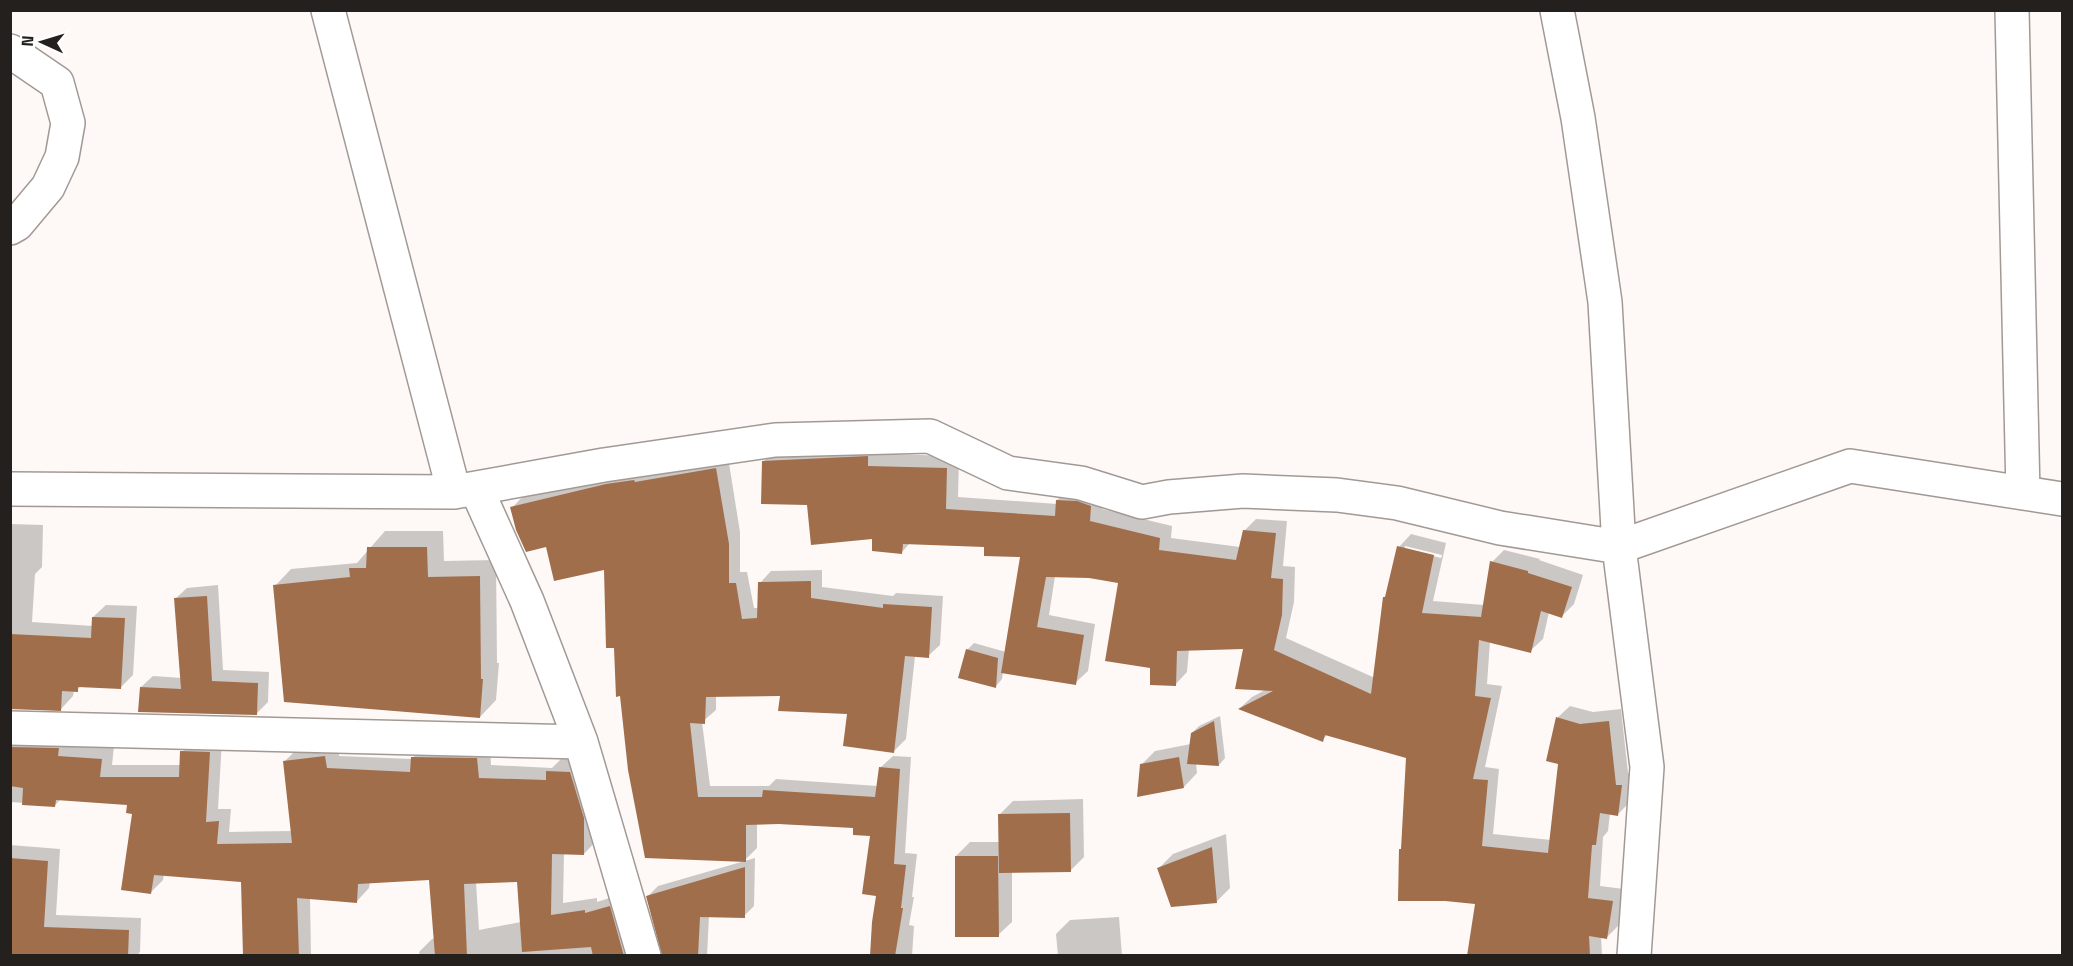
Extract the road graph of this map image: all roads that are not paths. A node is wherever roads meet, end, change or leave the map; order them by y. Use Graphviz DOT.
graph roads {
  1 [pos="328,10"];
  2 [pos="1557,10"];
  3 [pos="2012,10"];
  4 [pos="10,51"];
  5 [pos="10,228"];
  6 [pos="10,489"];
  7 [pos="465,490"];
  8 [pos="2023,493"];
  9 [pos="2062,499"];
  10 [pos="1619,547"];
  11 [pos="10,728"];
  12 [pos="581,742"];
  13 [pos="644,956"];
  14 [pos="1634,956"];
  1 -- 7 [label="street"];
  2 -- 10 [label="street"];
  3 -- 8 [label="street"];
  4 -- 5 [label="street"];
  6 -- 7 [label="street"];
  7 -- 10 [label="street"];
  7 -- 12 [label="street"];
  8 -- 9 [label="street"];
  8 -- 10 [label="street"];
  10 -- 14 [label="street"];
  11 -- 12 [label="street"];
  12 -- 13 [label="street"];
}
